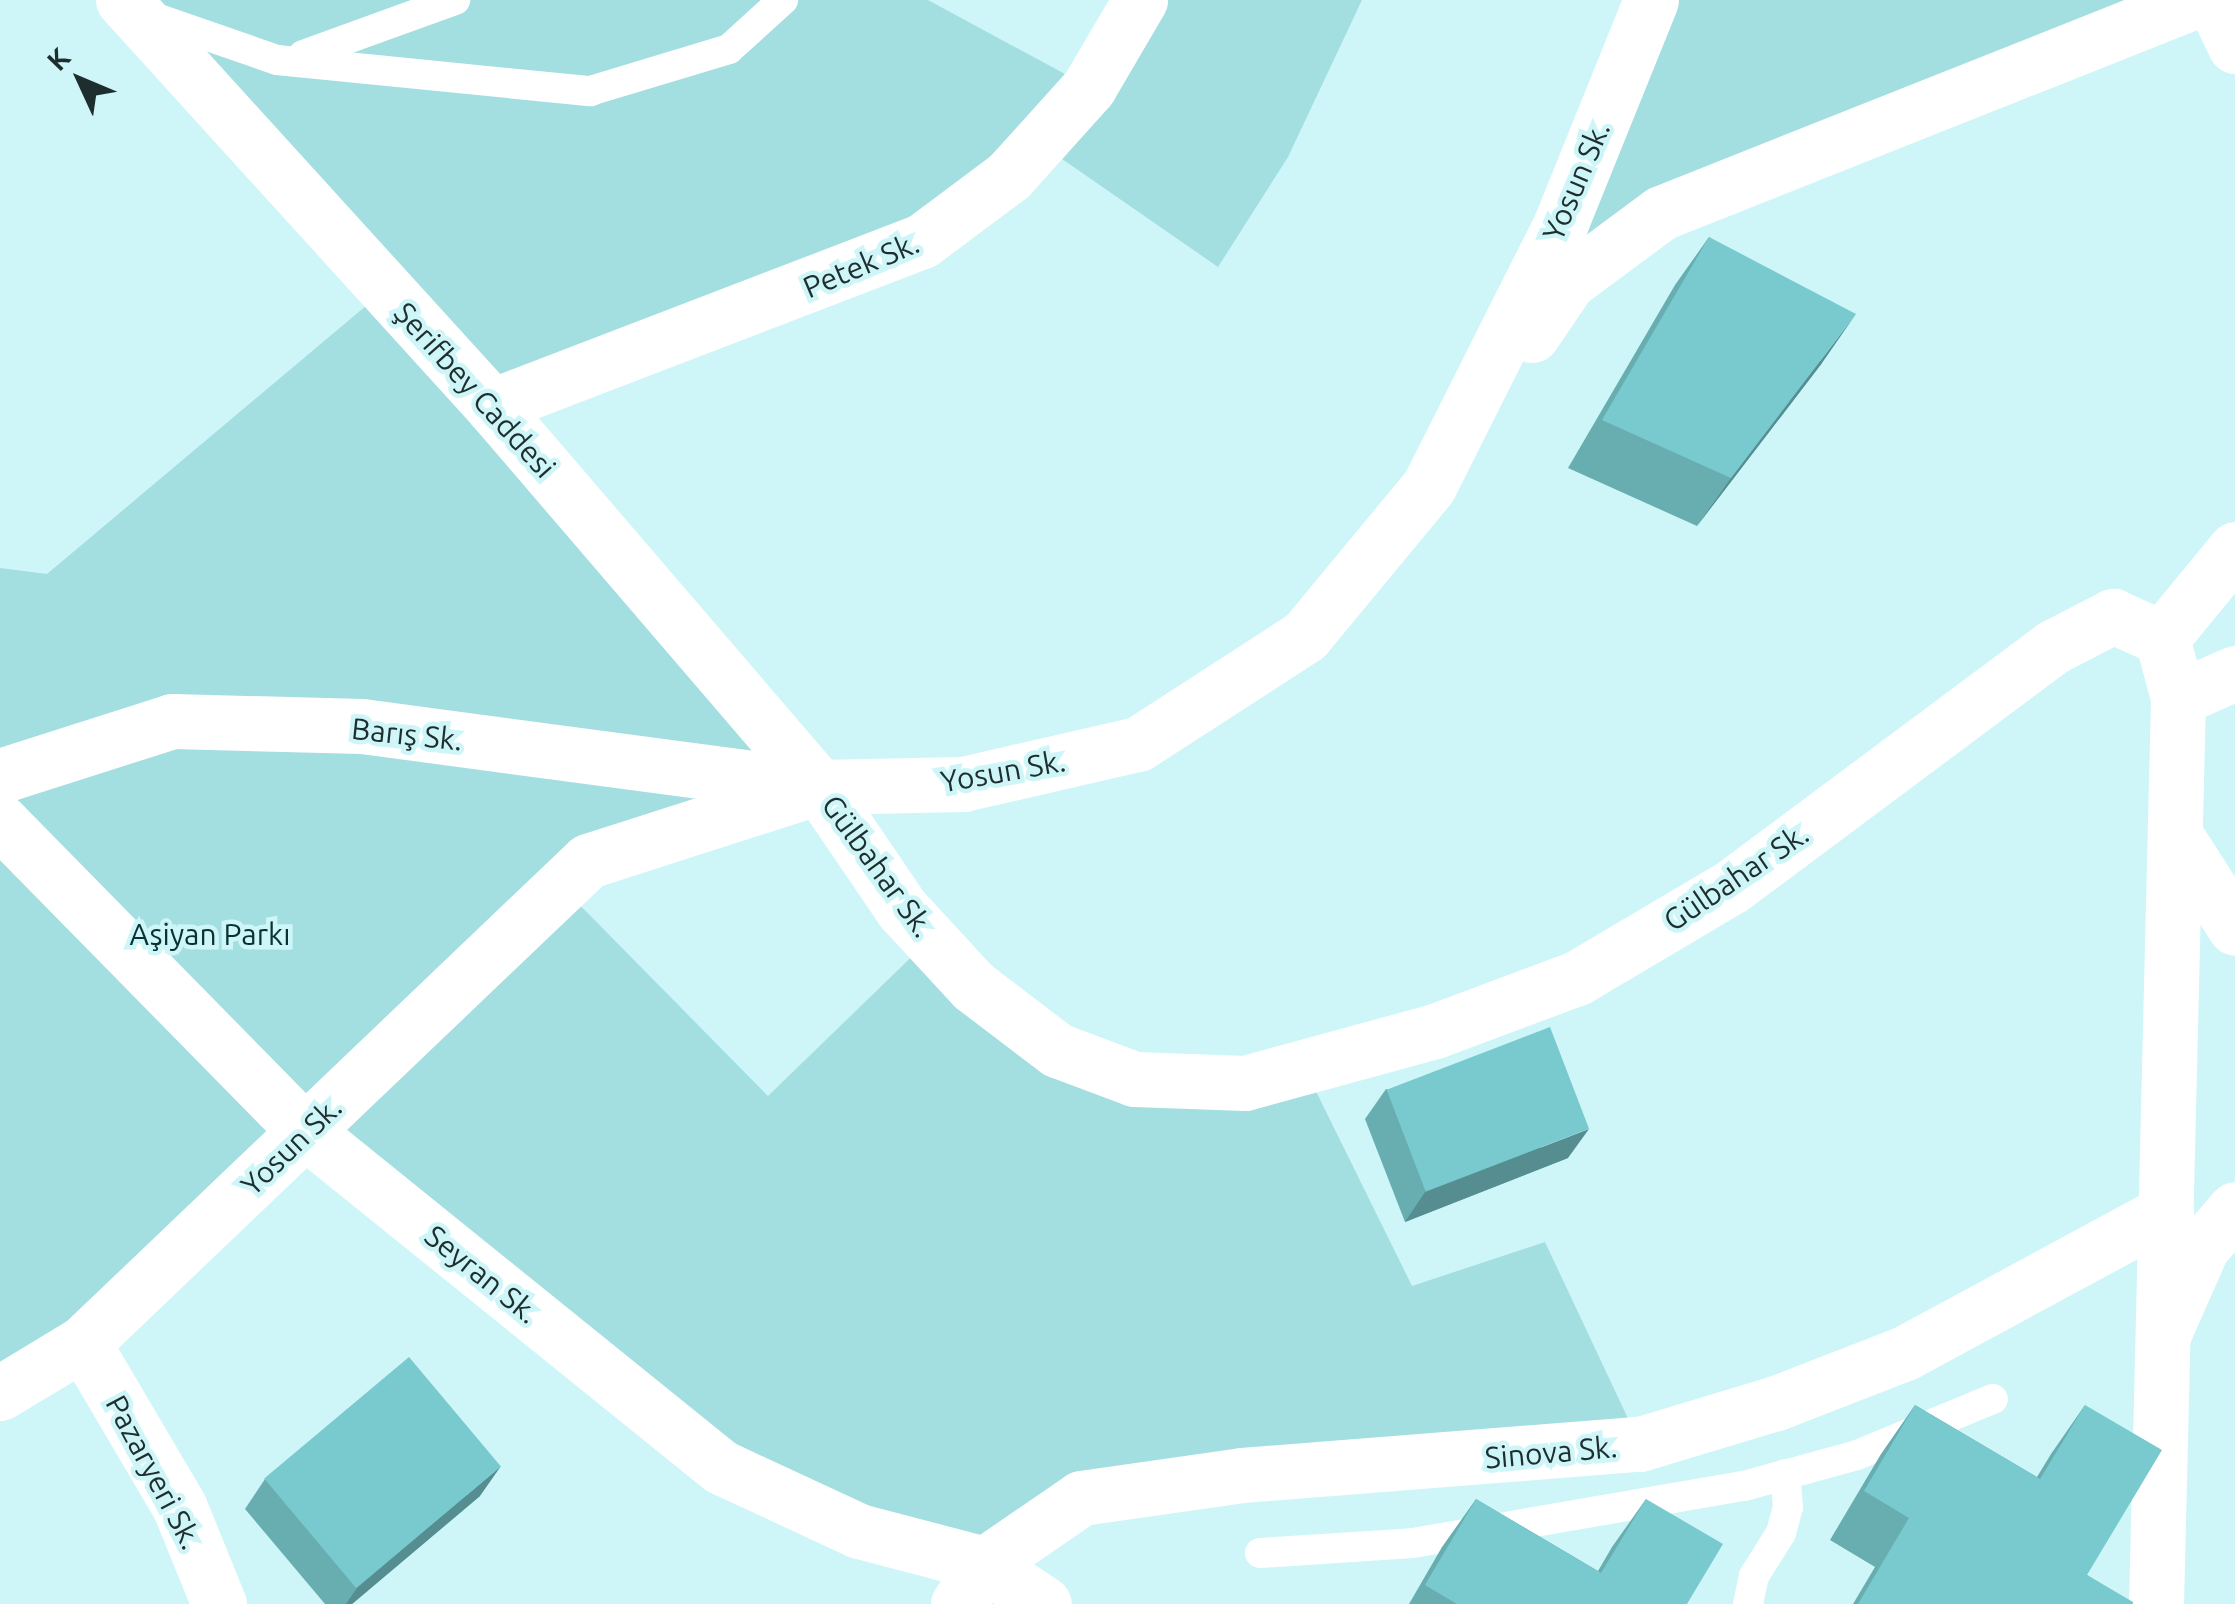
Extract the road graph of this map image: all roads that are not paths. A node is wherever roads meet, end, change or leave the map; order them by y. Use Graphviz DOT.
graph roads {
  1 [pos="455,0"];
  2 [pos="783,0"];
  3 [pos="1140,0"];
  4 [pos="1650,0"];
  5 [pos="2197,0"];
  6 [pos="2213,0"];
  7 [pos="139,4"];
  8 [pos="2235,46"];
  9 [pos="277,60"];
  10 [pos="492,406"];
  11 [pos="1429,486"];
  12 [pos="2235,548"];
  13 [pos="2162,638"];
  14 [pos="2235,673"];
  15 [pos="2178,698"];
  16 [pos="0,776"];
  17 [pos="819,786"];
  18 [pos="0,822"];
  19 [pos="2176,836"];
  20 [pos="2235,928"];
  21 [pos="306,1132"];
  22 [pos="2235,1209"];
  23 [pos="2166,1212"];
  24 [pos="2164,1334"];
  25 [pos="83,1343"];
  26 [pos="0,1393"];
  27 [pos="1993,1399"];
  28 [pos="1785,1474"];
  29 [pos="1260,1554"];
  30 [pos="971,1584"];
  31 [pos="218,1604"];
  32 [pos="1044,1604"];
  33 [pos="1748,1604"];
  34 [pos="2156,1604"];
  1 -- 9 [label="lane"];
  2 -- 9 [label="lane"];
  3 -- 10 [label="street, Petek Sk."];
  4 -- 11 [label="street, Yosun Sk."];
  5 -- 11 [label="street"];
  6 -- 8 [label="street"];
  7 -- 9 [label="lane"];
  7 -- 10 [label="street, Şerifbey Caddesi"];
  10 -- 17 [label="street, Şerifbey Caddesi"];
  11 -- 17 [label="street, Yosun Sk."];
  12 -- 13 [label="street"];
  13 -- 15 [label="street"];
  13 -- 17 [label="street, Gülbahar Sk."];
  14 -- 15 [label="street"];
  15 -- 19 [label="street"];
  16 -- 17 [label="street, Barış Sk."];
  17 -- 21 [label="street, Yosun Sk."];
  18 -- 21 [label="street, Seyran Sk."];
  19 -- 20 [label="street"];
  19 -- 23 [label="street"];
  21 -- 25 [label="street, Yosun Sk."];
  21 -- 30 [label="street, Seyran Sk."];
  22 -- 24 [label="street"];
  23 -- 24 [label="street"];
  23 -- 30 [label="street, Sinova Sk."];
  24 -- 34 [label="street"];
  25 -- 26 [label="street, Yosun Sk."];
  25 -- 31 [label="street, Pazaryeri Sk."];
  27 -- 28 [label="lane"];
  28 -- 29 [label="lane"];
  28 -- 33 [label="lane"];
  30 -- 32 [label="street, Seyran Sk."];
}
